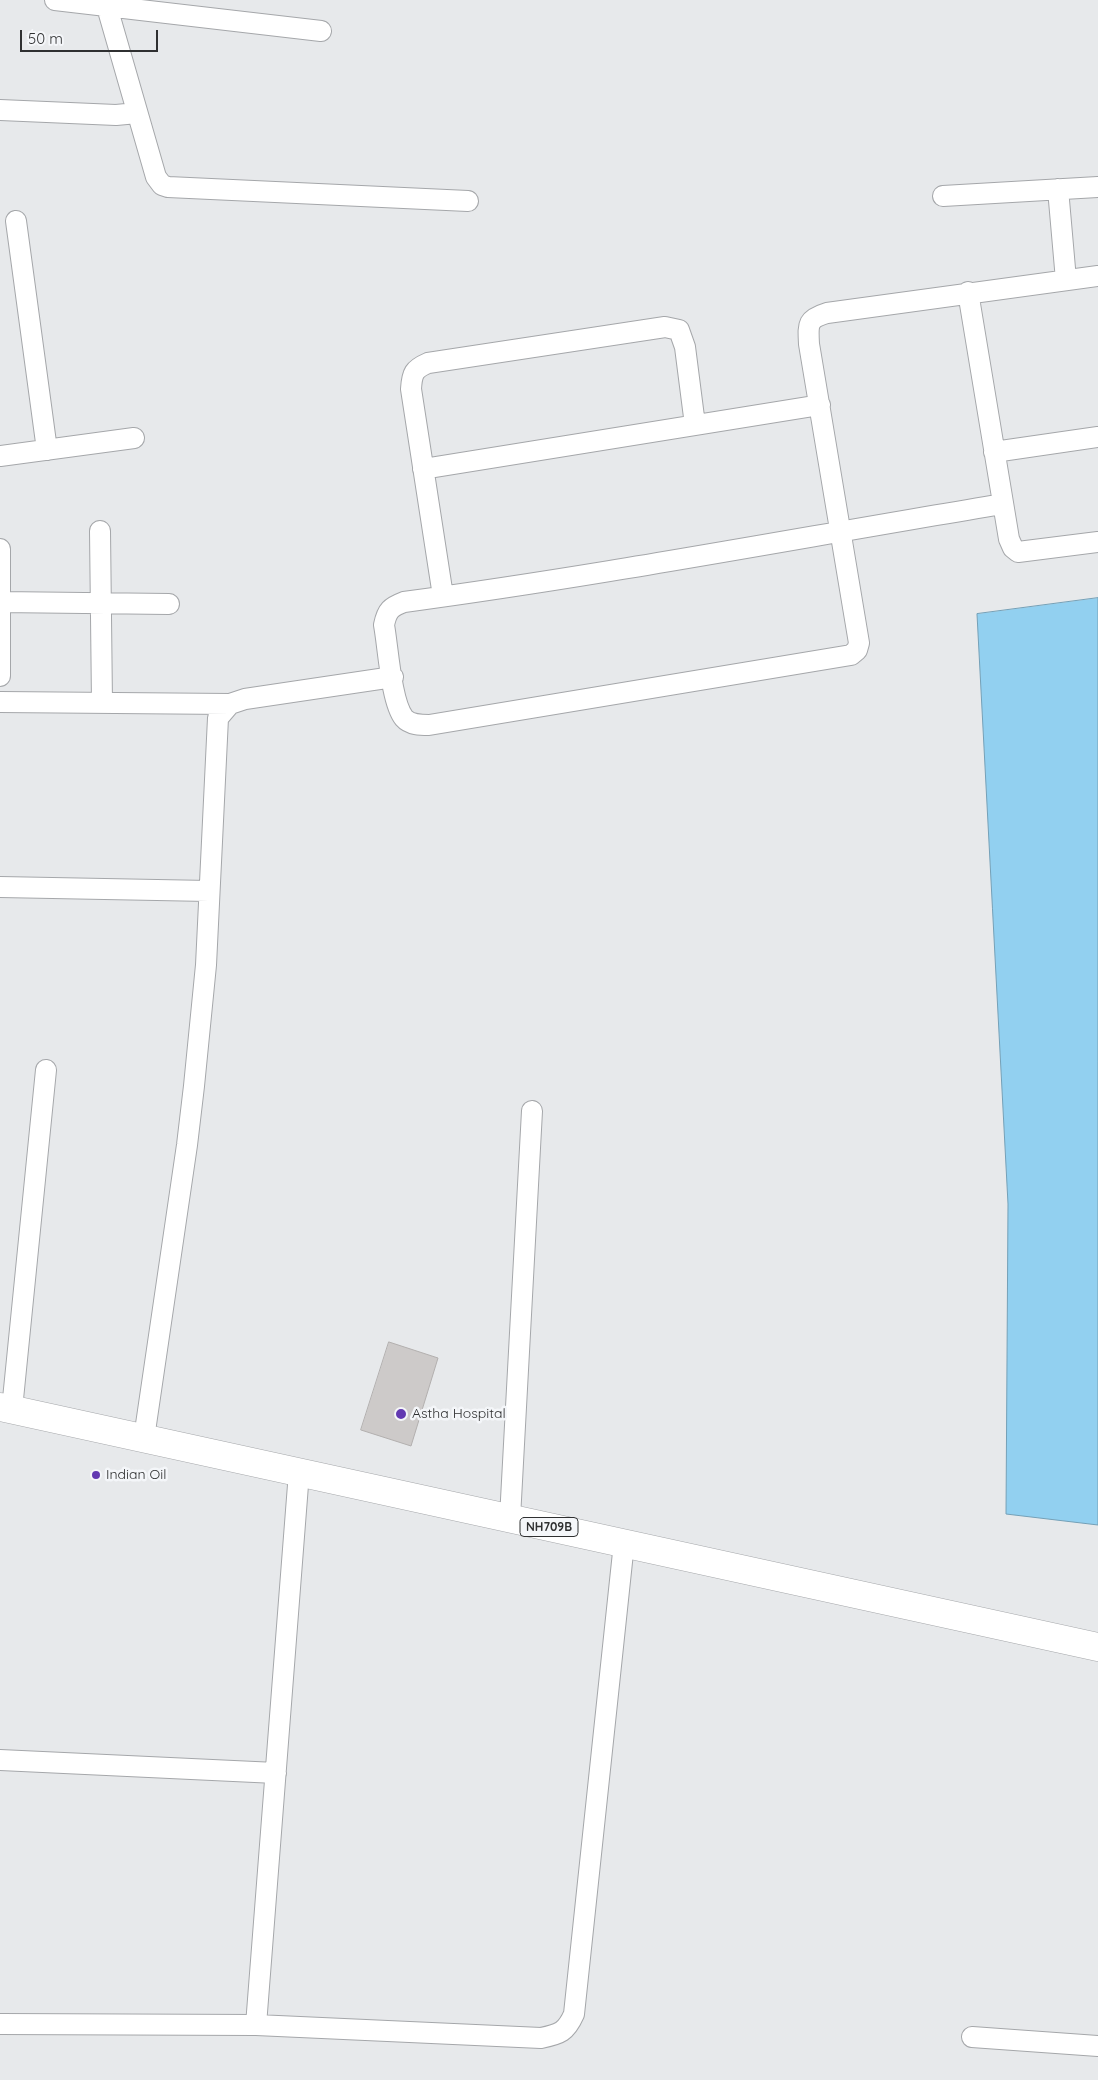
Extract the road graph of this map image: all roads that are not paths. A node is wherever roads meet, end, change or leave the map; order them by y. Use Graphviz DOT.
graph roads {
  1 [pos="54,0"];
  2 [pos="107,7"];
  3 [pos="208,9"];
  4 [pos="321,31"];
  5 [pos="0,110"];
  6 [pos="137,113"];
  7 [pos="1098,187"];
  8 [pos="1058,189"];
  9 [pos="943,196"];
  10 [pos="468,201"];
  11 [pos="16,221"];
  12 [pos="1098,276"];
  13 [pos="1066,280"];
  14 [pos="968,292"];
  15 [pos="820,405"];
  16 [pos="694,425"];
  17 [pos="1098,437"];
  18 [pos="134,438"];
  19 [pos="47,450"];
  20 [pos="994,452"];
  21 [pos="0,456"];
  22 [pos="423,468"];
  23 [pos="1003,504"];
  24 [pos="100,531"];
  25 [pos="841,531"];
  26 [pos="1098,542"];
  27 [pos="0,549"];
  28 [pos="443,596"];
  29 [pos="1,602"];
  30 [pos="101,603"];
  31 [pos="169,604"];
  32 [pos="0,676"];
  33 [pos="392,677"];
  34 [pos="0,702"];
  35 [pos="102,703"];
  36 [pos="230,704"];
  37 [pos="0,887"];
  38 [pos="209,891"];
  39 [pos="46,1070"];
  40 [pos="532,1111"];
  41 [pos="6,1408"];
  42 [pos="144,1438"];
  43 [pos="299,1472"];
  44 [pos="510,1518"];
  45 [pos="624,1543"];
  46 [pos="1098,1647"];
  47 [pos="0,1760"];
  48 [pos="276,1773"];
  49 [pos="0,2024"];
  50 [pos="256,2024"];
  51 [pos="972,2036"];
  52 [pos="1098,2046"];
  1 -- 2 [label="street"];
  2 -- 3 [label="street"];
  2 -- 6 [label="street"];
  3 -- 4 [label="street"];
  5 -- 6 [label="street"];
  6 -- 10 [label="street"];
  7 -- 8 [label="street"];
  8 -- 9 [label="street"];
  8 -- 13 [label="street"];
  11 -- 19 [label="street"];
  12 -- 13 [label="street"];
  13 -- 14 [label="street"];
  14 -- 15 [label="street"];
  14 -- 20 [label="street"];
  15 -- 16 [label="street"];
  15 -- 25 [label="street"];
  16 -- 22 [label="street"];
  16 -- 22 [label="street"];
  17 -- 20 [label="street"];
  18 -- 19 [label="street"];
  19 -- 21 [label="street"];
  20 -- 23 [label="street"];
  22 -- 28 [label="street"];
  23 -- 25 [label="street"];
  23 -- 26 [label="street"];
  24 -- 30 [label="street"];
  25 -- 28 [label="street"];
  25 -- 33 [label="street"];
  27 -- 29 [label="street"];
  28 -- 33 [label="street"];
  29 -- 30 [label="street"];
  29 -- 32 [label="street"];
  30 -- 31 [label="street"];
  30 -- 35 [label="street"];
  33 -- 36 [label="street"];
  34 -- 35 [label="street"];
  35 -- 36 [label="street"];
  36 -- 38 [label="street"];
  37 -- 38 [label="street"];
  38 -- 42 [label="street"];
  39 -- 41 [label="street"];
  40 -- 44 [label="street"];
  41 -- 42 [label="highway, NH709B"];
  42 -- 43 [label="highway, NH709B"];
  43 -- 44 [label="highway, NH709B"];
  43 -- 48 [label="street"];
  44 -- 45 [label="highway, NH709B"];
  45 -- 46 [label="highway, NH709B"];
  45 -- 50 [label="street"];
  47 -- 48 [label="street"];
  48 -- 50 [label="street"];
  49 -- 50 [label="street"];
  51 -- 52 [label="street"];
}
